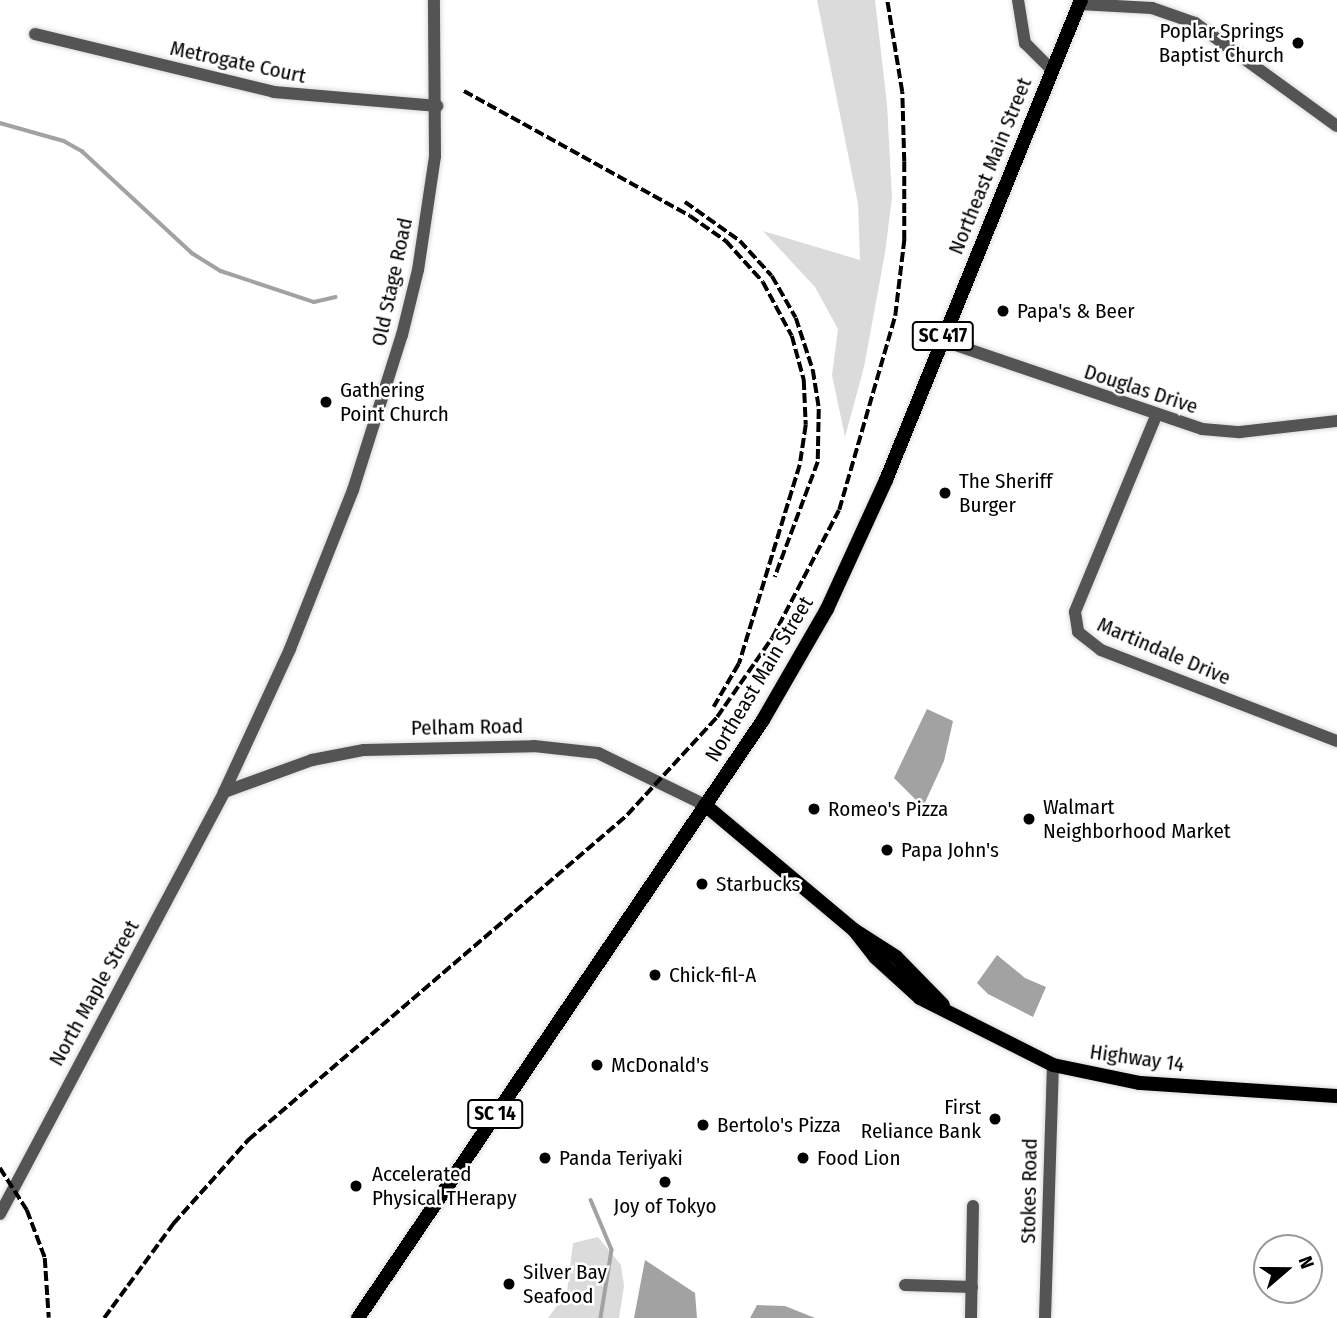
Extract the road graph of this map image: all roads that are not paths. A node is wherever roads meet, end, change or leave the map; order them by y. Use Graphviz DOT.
graph roads {
  1 [pos="434,0"];
  2 [pos="1018,0"];
  3 [pos="1080,2"];
  4 [pos="35,34"];
  5 [pos="1052,70"];
  6 [pos="437,106"];
  7 [pos="1337,126"];
  8 [pos="941,340"];
  9 [pos="1156,416"];
  10 [pos="1337,422"];
  11 [pos="1337,726"];
  12 [pos="1334,740"];
  13 [pos="224,792"];
  14 [pos="705,805"];
  15 [pos="1053,1065"];
  16 [pos="1337,1096"];
  17 [pos="973,1206"];
  18 [pos="0,1214"];
  19 [pos="905,1285"];
  20 [pos="972,1287"];
  21 [pos="358,1318"];
  22 [pos="971,1318"];
  23 [pos="1045,1318"];
  1 -- 6 [label="street, Old Stage Road"];
  2 -- 5 [label="street"];
  3 -- 5 [label="main road, Northeast Main Street / SC 417"];
  3 -- 7 [label="street"];
  4 -- 6 [label="street, Metrogate Court"];
  5 -- 8 [label="main road, Northeast Main Street / SC 417"];
  6 -- 13 [label="street, Old Stage Road"];
  8 -- 9 [label="street, Douglas Drive"];
  8 -- 14 [label="main road, Northeast Main Street / SC 417"];
  9 -- 10 [label="street, Douglas Drive"];
  9 -- 12 [label="street, Martindale Drive"];
  11 -- 12 [label="street"];
  13 -- 14 [label="street, Pelham Road"];
  13 -- 18 [label="street, North Maple Street"];
  14 -- 15 [label="main road, Highway 14"];
  14 -- 21 [label="main road, Northeast Main Street / SC 14"];
  15 -- 16 [label="main road, Highway 14"];
  15 -- 23 [label="street, Stokes Road"];
  17 -- 20 [label="street"];
  19 -- 20 [label="street"];
  20 -- 22 [label="street"];
}
